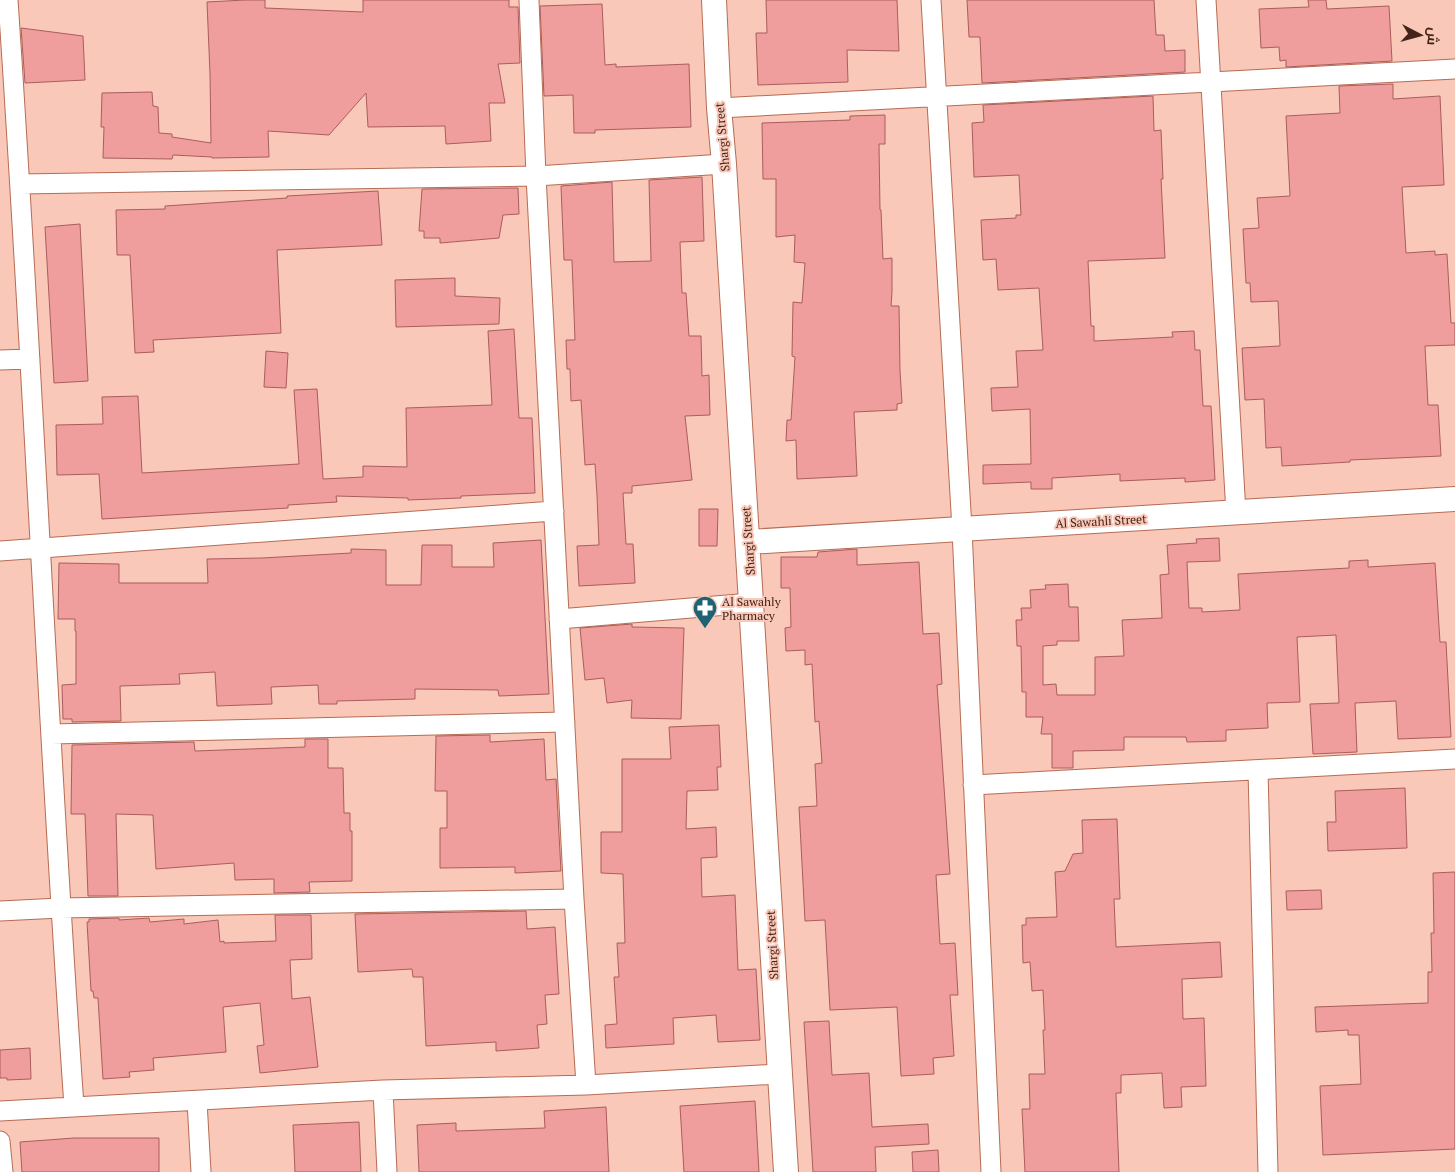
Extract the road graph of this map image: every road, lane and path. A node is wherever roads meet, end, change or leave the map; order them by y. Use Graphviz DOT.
graph roads {
  1 [pos="8,0"];
  2 [pos="529,0"];
  3 [pos="714,0"];
  4 [pos="931,0"];
  5 [pos="1206,0"];
  6 [pos="1455,69"];
  7 [pos="1210,82"];
  8 [pos="936,97"];
  9 [pos="719,108"];
  10 [pos="724,164"];
  11 [pos="536,176"];
  12 [pos="20,184"];
  13 [pos="30,359"];
  14 [pos="0,360"];
  15 [pos="1455,499"];
  16 [pos="554,511"];
  17 [pos="1236,512"];
  18 [pos="962,529"];
  19 [pos="748,542"];
  20 [pos="41,549"];
  21 [pos="0,551"];
  22 [pos="751,603"];
  23 [pos="559,619"];
  24 [pos="565,722"];
  25 [pos="51,734"];
  26 [pos="1455,759"];
  27 [pos="1258,770"];
  28 [pos="973,785"];
  29 [pos="574,899"];
  30 [pos="60,908"];
  31 [pos="0,911"];
  32 [pos="780,1074"];
  33 [pos="586,1085"];
  34 [pos="383,1090"];
  35 [pos="197,1101"];
  36 [pos="74,1106"];
  37 [pos="0,1111"];
  38 [pos="0,1141"];
  39 [pos="3,1172"];
  40 [pos="201,1172"];
  41 [pos="387,1172"];
  42 [pos="786,1172"];
  43 [pos="992,1172"];
  44 [pos="1268,1172"];
  1 -- 12 [label="street"];
  2 -- 11 [label="street"];
  3 -- 9 [label="street, Shargi Street"];
  4 -- 8 [label="street"];
  5 -- 7 [label="street"];
  6 -- 7 [label="street"];
  7 -- 8 [label="street"];
  7 -- 17 [label="street"];
  8 -- 9 [label="street"];
  8 -- 18 [label="street"];
  9 -- 10 [label="street, Shargi Street"];
  10 -- 11 [label="street"];
  10 -- 19 [label="street, Shargi Street"];
  11 -- 12 [label="street"];
  11 -- 16 [label="street"];
  12 -- 13 [label="street"];
  13 -- 14 [label="street"];
  13 -- 20 [label="street"];
  15 -- 17 [label="street, Al Sawahli Street"];
  16 -- 20 [label="street"];
  16 -- 23 [label="street"];
  17 -- 18 [label="street, Al Sawahli Street"];
  18 -- 19 [label="street, Al Sawahli Street"];
  18 -- 28 [label="street"];
  19 -- 22 [label="street, Shargi Street"];
  20 -- 21 [label="street"];
  20 -- 25 [label="street"];
  22 -- 23 [label="street"];
  22 -- 32 [label="street, Shargi Street"];
  23 -- 24 [label="street"];
  24 -- 25 [label="street"];
  24 -- 29 [label="street"];
  25 -- 30 [label="street"];
  26 -- 27 [label="street"];
  27 -- 28 [label="street"];
  27 -- 44 [label="street"];
  28 -- 43 [label="street"];
  29 -- 30 [label="street"];
  29 -- 33 [label="street"];
  30 -- 31 [label="street"];
  30 -- 36 [label="street"];
  32 -- 33 [label="street"];
  32 -- 42 [label="street, Shargi Street"];
  33 -- 34 [label="street"];
  34 -- 35 [label="street"];
  34 -- 41 [label="street"];
  35 -- 36 [label="street"];
  35 -- 40 [label="street"];
  36 -- 37 [label="street"];
  38 -- 39 [label="street"];
}
